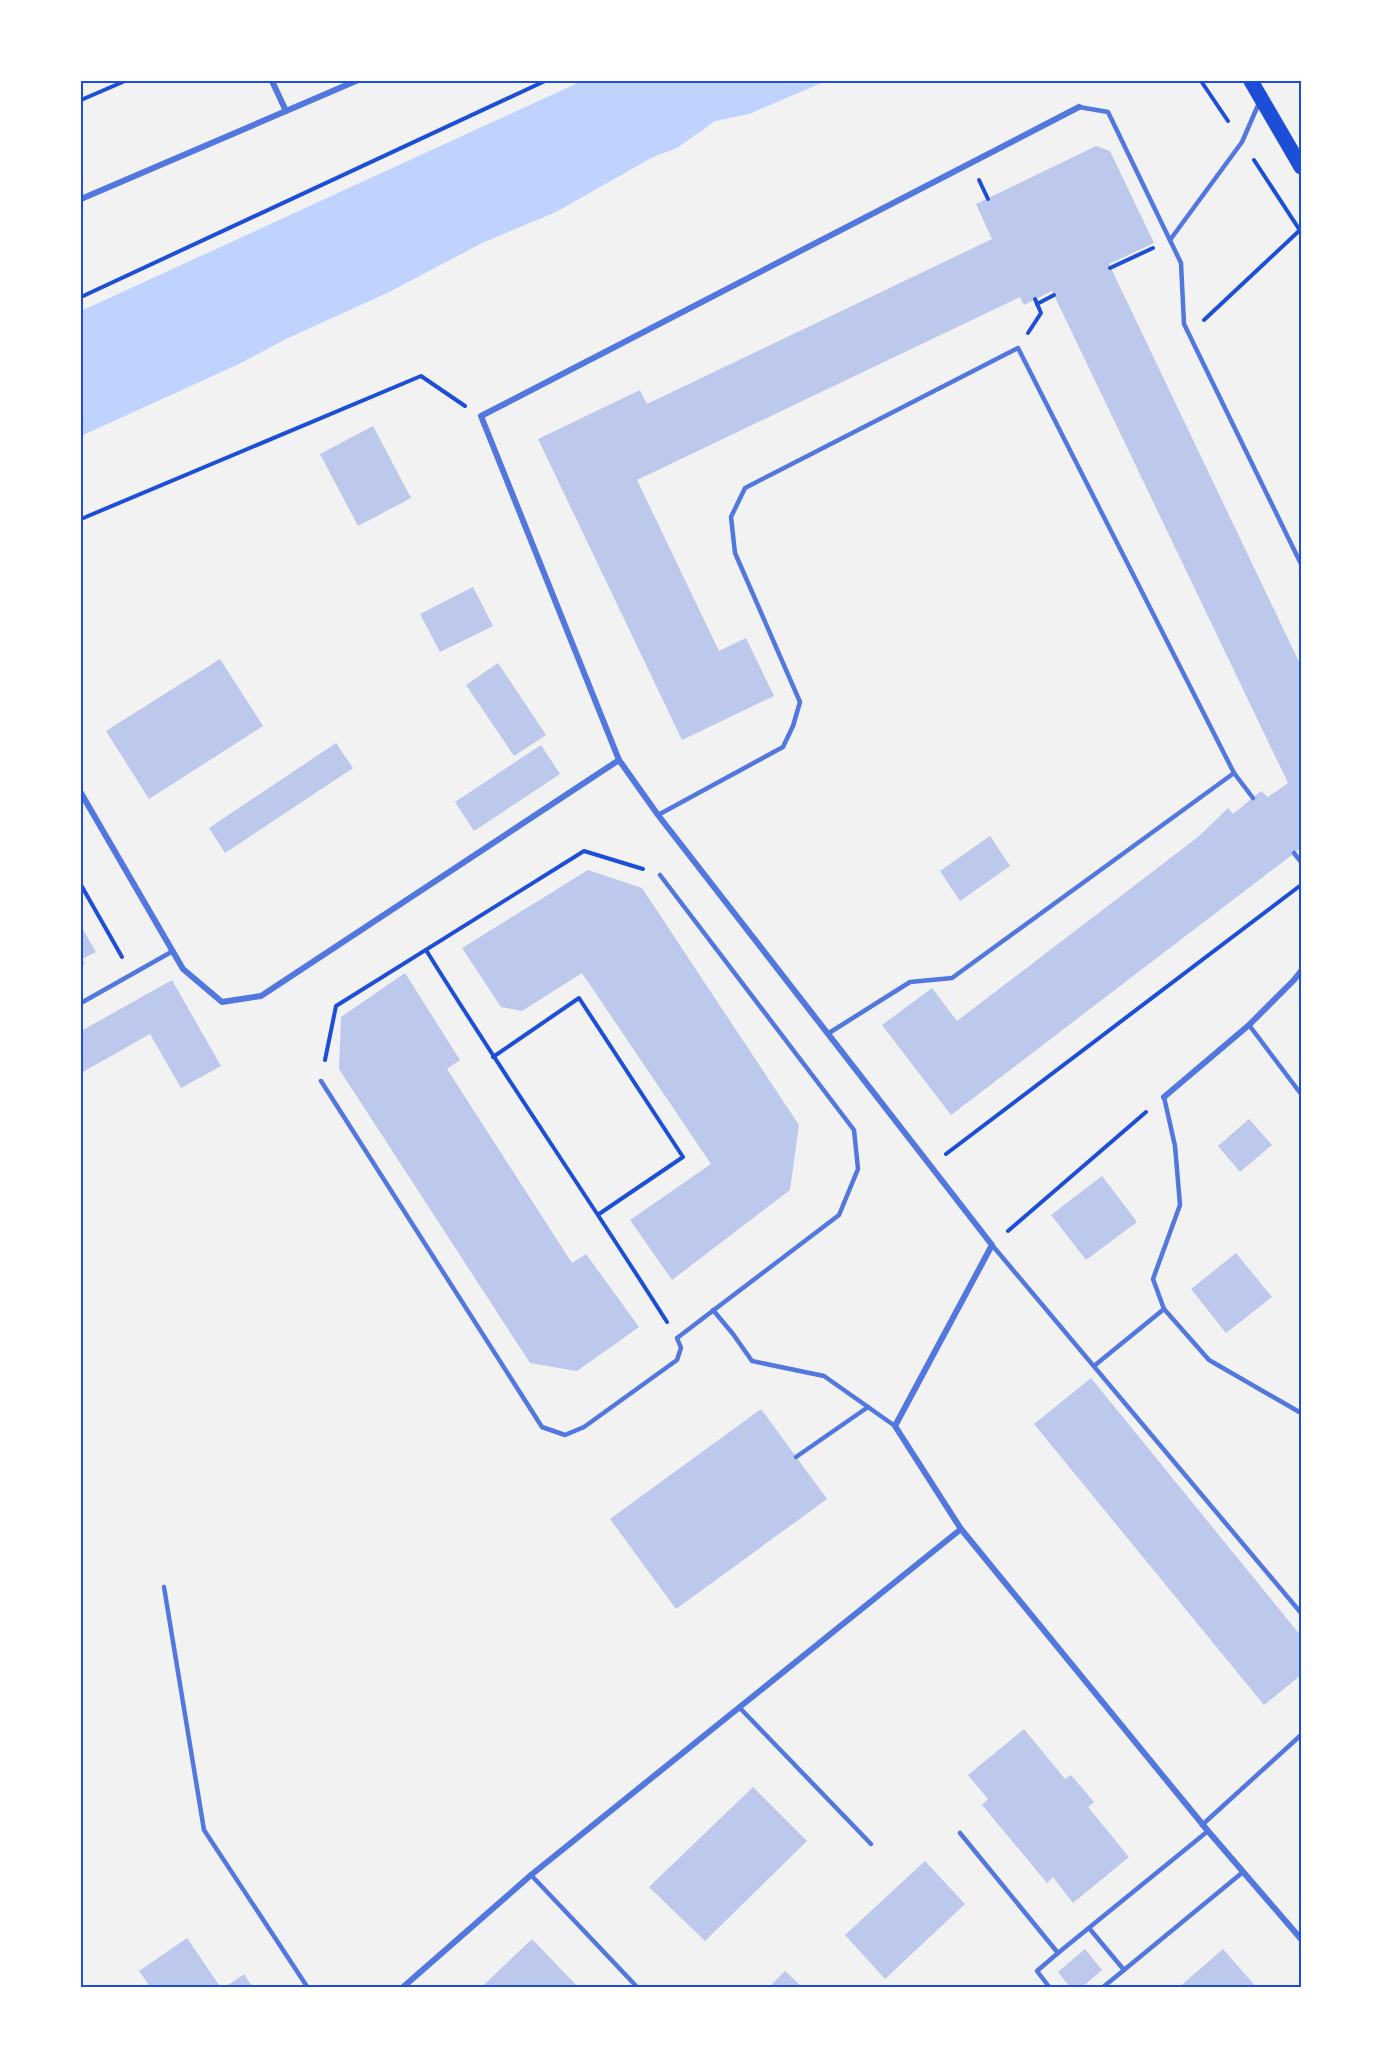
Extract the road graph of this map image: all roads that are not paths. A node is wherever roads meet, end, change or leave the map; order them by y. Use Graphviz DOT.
graph roads {
  1 [pos="272,81"];
  2 [pos="356,81"];
  3 [pos="1251,81"];
  4 [pos="1261,98"];
  5 [pos="1079,106"];
  6 [pos="286,111"];
  7 [pos="1301,167"];
  8 [pos="81,199"];
  9 [pos="1170,240"];
  10 [pos="1301,564"];
  11 [pos="619,760"];
  12 [pos="1234,773"];
  13 [pos="81,793"];
  14 [pos="1252,798"];
  15 [pos="658,815"];
  16 [pos="1294,853"];
  17 [pos="1301,862"];
  18 [pos="660,875"];
  19 [pos="173,951"];
  20 [pos="1301,971"];
  21 [pos="81,1003"];
  22 [pos="1249,1024"];
  23 [pos="829,1034"];
  24 [pos="321,1081"];
  25 [pos="1301,1094"];
  26 [pos="1164,1097"];
  27 [pos="992,1245"];
  28 [pos="1164,1309"];
  29 [pos="713,1310"];
  30 [pos="1094,1366"];
  31 [pos="868,1407"];
  32 [pos="1301,1413"];
  33 [pos="895,1426"];
  34 [pos="796,1457"];
  35 [pos="961,1529"];
  36 [pos="164,1587"];
  37 [pos="1301,1613"];
  38 [pos="739,1707"];
  39 [pos="1301,1735"];
  40 [pos="1202,1825"];
  41 [pos="1208,1832"];
  42 [pos="960,1833"];
  43 [pos="871,1844"];
  44 [pos="1243,1872"];
  45 [pos="531,1875"];
  46 [pos="1089,1928"];
  47 [pos="1301,1939"];
  48 [pos="1058,1953"];
  49 [pos="1124,1970"];
  50 [pos="308,1988"];
  51 [pos="402,1988"];
  52 [pos="638,1988"];
  53 [pos="1050,1988"];
  54 [pos="1102,1988"];
  1 -- 6 [label="street"];
  2 -- 6 [label="street"];
  3 -- 4 [label="main road"];
  4 -- 7 [label="main road"];
  4 -- 9 [label="lane"];
  5 -- 9 [label="lane"];
  5 -- 11 [label="street"];
  6 -- 8 [label="street"];
  9 -- 10 [label="lane"];
  11 -- 15 [label="street"];
  11 -- 19 [label="street"];
  12 -- 14 [label="lane"];
  12 -- 15 [label="lane"];
  12 -- 23 [label="lane"];
  13 -- 19 [label="street"];
  15 -- 23 [label="street"];
  16 -- 17 [label="lane"];
  18 -- 29 [label="lane"];
  19 -- 21 [label="lane"];
  20 -- 22 [label="street"];
  22 -- 25 [label="lane"];
  22 -- 26 [label="street"];
  23 -- 27 [label="street"];
  24 -- 29 [label="lane"];
  26 -- 28 [label="lane"];
  27 -- 30 [label="lane"];
  27 -- 33 [label="street"];
  28 -- 30 [label="lane"];
  28 -- 32 [label="lane"];
  29 -- 31 [label="lane"];
  30 -- 37 [label="lane"];
  31 -- 33 [label="lane"];
  31 -- 34 [label="lane"];
  33 -- 35 [label="street"];
  35 -- 38 [label="street"];
  35 -- 40 [label="street"];
  36 -- 50 [label="lane"];
  38 -- 43 [label="lane"];
  38 -- 45 [label="street"];
  39 -- 40 [label="lane"];
  40 -- 41 [label="street"];
  41 -- 44 [label="street"];
  41 -- 46 [label="lane"];
  42 -- 48 [label="lane"];
  44 -- 47 [label="street"];
  44 -- 49 [label="lane"];
  45 -- 51 [label="street"];
  45 -- 52 [label="lane"];
  46 -- 48 [label="lane"];
  46 -- 49 [label="lane"];
  48 -- 53 [label="lane"];
  49 -- 54 [label="lane"];
}
